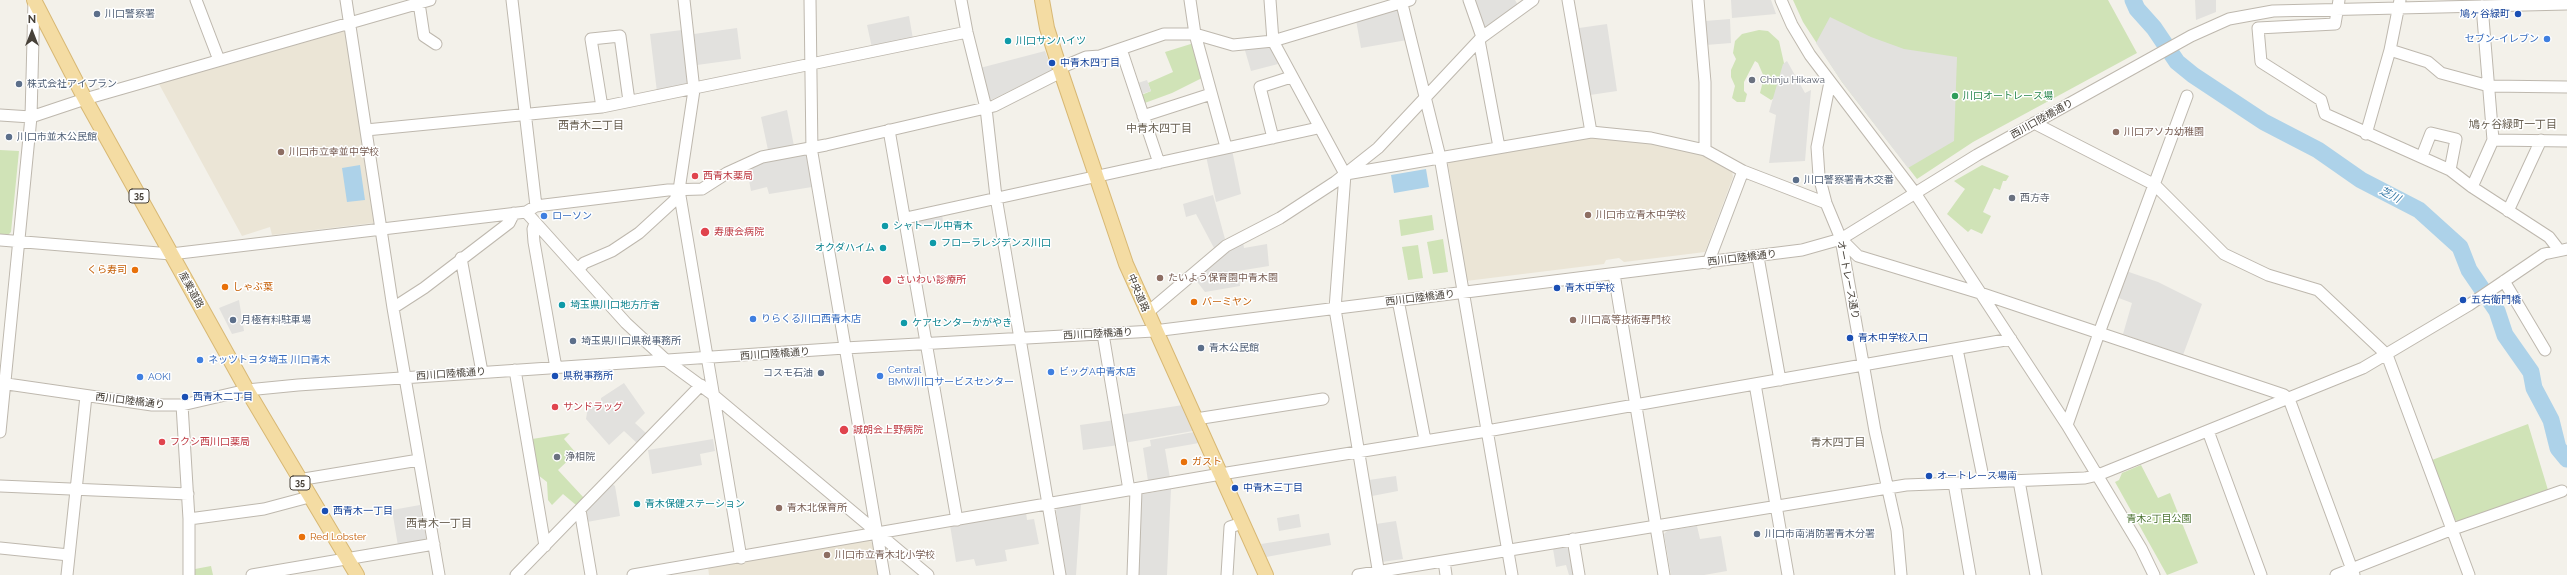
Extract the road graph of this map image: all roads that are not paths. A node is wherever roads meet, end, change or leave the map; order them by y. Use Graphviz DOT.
graph roads {
  1 [pos="34,0"];
  2 [pos="196,0"];
  3 [pos="346,0"];
  4 [pos="430,0"];
  5 [pos="512,0"];
  6 [pos="684,0"];
  7 [pos="810,0"];
  8 [pos="962,0"];
  9 [pos="1042,0"];
  10 [pos="1190,0"];
  11 [pos="1270,0"];
  12 [pos="1469,0"];
  13 [pos="1533,0"];
  14 [pos="1568,0"];
  15 [pos="1698,0"];
  16 [pos="1781,0"];
  17 [pos="1404,1"];
  18 [pos="419,3"];
  19 [pos="2338,4"];
  20 [pos="2399,4"];
  21 [pos="2567,4"];
  22 [pos="2482,6"];
  23 [pos="350,22"];
  24 [pos="967,32"];
  25 [pos="1195,34"];
  26 [pos="1481,39"];
  27 [pos="1273,41"];
  28 [pos="436,44"];
  29 [pos="1121,49"];
  30 [pos="2390,50"];
  31 [pos="219,60"];
  32 [pos="810,65"];
  33 [pos="1060,70"];
  34 [pos="1291,77"];
  35 [pos="1830,82"];
  36 [pos="2489,86"];
  37 [pos="2567,87"];
  38 [pos="694,90"];
  39 [pos="1211,94"];
  40 [pos="2187,96"];
  41 [pos="1426,97"];
  42 [pos="85,99"];
  43 [pos="629,101"];
  44 [pos="602,107"];
  45 [pos="986,108"];
  46 [pos="0,115"];
  47 [pos="525,115"];
  48 [pos="1143,116"];
  49 [pos="31,117"];
  50 [pos="2034,123"];
  51 [pos="1318,128"];
  52 [pos="366,130"];
  53 [pos="889,130"];
  54 [pos="1592,132"];
  55 [pos="2366,134"];
  56 [pos="1273,138"];
  57 [pos="2493,140"];
  58 [pos="2541,140"];
  59 [pos="2567,141"];
  60 [pos="812,147"];
  61 [pos="1226,147"];
  62 [pos="1499,147"];
  63 [pos="1706,150"];
  64 [pos="2422,156"];
  65 [pos="1440,157"];
  66 [pos="1159,163"];
  67 [pos="2450,170"];
  68 [pos="1743,171"];
  69 [pos="1345,174"];
  70 [pos="1096,178"];
  71 [pos="2155,185"];
  72 [pos="2472,187"];
  73 [pos="680,190"];
  74 [pos="1915,193"];
  75 [pos="996,198"];
  76 [pos="1826,203"];
  77 [pos="536,206"];
  78 [pos="2508,211"];
  79 [pos="514,212"];
  80 [pos="526,212"];
  81 [pos="906,218"];
  82 [pos="535,223"];
  83 [pos="381,230"];
  84 [pos="0,240"];
  85 [pos="1840,240"];
  86 [pos="17,241"];
  87 [pos="2563,249"];
  88 [pos="171,254"];
  89 [pos="1758,257"];
  90 [pos="461,258"];
  91 [pos="1708,263"];
  92 [pos="579,268"];
  93 [pos="1614,274"];
  94 [pos="2502,283"];
  95 [pos="1464,292"];
  96 [pos="1980,293"];
  97 [pos="1398,300"];
  98 [pos="393,308"];
  99 [pos="1335,309"];
  100 [pos="1147,313"];
  101 [pos="1154,331"];
  102 [pos="2099,333"];
  103 [pos="1103,334"];
  104 [pos="1020,339"];
  105 [pos="2010,339"];
  106 [pos="928,344"];
  107 [pos="845,348"];
  108 [pos="1958,349"];
  109 [pos="2545,350"];
  110 [pos="2387,355"];
  111 [pos="707,358"];
  112 [pos="667,361"];
  113 [pos="1864,366"];
  114 [pos="556,368"];
  115 [pos="515,370"];
  116 [pos="482,372"];
  117 [pos="405,377"];
  118 [pos="1780,380"];
  119 [pos="3,383"];
  120 [pos="1755,384"];
  121 [pos="701,385"];
  122 [pos="247,390"];
  123 [pos="712,394"];
  124 [pos="86,396"];
  125 [pos="1322,399"];
  126 [pos="2289,399"];
  127 [pos="182,405"];
  128 [pos="1637,405"];
  129 [pos="1196,419"];
  130 [pos="2067,426"];
  131 [pos="1487,431"];
  132 [pos="2208,431"];
  133 [pos="0,432"];
  134 [pos="1425,440"];
  135 [pos="1359,451"];
  136 [pos="419,460"];
  137 [pos="1221,474"];
  138 [pos="2098,475"];
  139 [pos="298,480"];
  140 [pos="2019,481"];
  141 [pos="1984,482"];
  142 [pos="1954,483"];
  143 [pos="0,486"];
  144 [pos="1888,487"];
  145 [pos="76,490"];
  146 [pos="1133,490"];
  147 [pos="2562,491"];
  148 [pos="188,494"];
  149 [pos="309,497"];
  150 [pos="1048,505"];
  151 [pos="1777,506"];
  152 [pos="580,510"];
  153 [pos="189,519"];
  154 [pos="957,520"];
  155 [pos="1242,523"];
  156 [pos="1656,526"];
  157 [pos="2453,529"];
  158 [pos="878,533"];
  159 [pos="1573,539"];
  160 [pos="434,544"];
  161 [pos="545,546"];
  162 [pos="0,548"];
  163 [pos="1508,550"];
  164 [pos="69,555"];
  165 [pos="346,558"];
  166 [pos="741,558"];
  167 [pos="1444,561"];
  168 [pos="2353,572"];
  169 [pos="1379,573"];
  170 [pos="67,575"];
  171 [pos="189,575"];
  172 [pos="252,575"];
  173 [pos="357,575"];
  174 [pos="439,575"];
  175 [pos="516,575"];
  176 [pos="591,575"];
  177 [pos="633,575"];
  178 [pos="884,575"];
  179 [pos="928,575"];
  180 [pos="1060,575"];
  181 [pos="1133,575"];
  182 [pos="1227,575"];
  183 [pos="1266,575"];
  184 [pos="1358,575"];
  185 [pos="1446,575"];
  186 [pos="1512,575"];
  187 [pos="1579,575"];
  188 [pos="1664,575"];
  189 [pos="1788,575"];
  190 [pos="1901,575"];
  191 [pos="1970,575"];
  192 [pos="2036,575"];
  193 [pos="2154,575"];
  194 [pos="2261,575"];
  195 [pos="2336,575"];
  196 [pos="2469,575"];
  1 -- 42 [label="main road, 産業道路 / 35"];
  1 -- 49 [label="street"];
  2 -- 31 [label="street"];
  3 -- 23 [label="street"];
  4 -- 18 [label="street"];
  5 -- 47 [label="street"];
  6 -- 38 [label="street"];
  7 -- 32 [label="street"];
  8 -- 24 [label="street"];
  9 -- 33 [label="main road, 中央道路"];
  10 -- 25 [label="street"];
  11 -- 27 [label="street"];
  12 -- 26 [label="street"];
  13 -- 26 [label="street"];
  14 -- 54 [label="street"];
  15 -- 63 [label="street"];
  16 -- 35 [label="street"];
  17 -- 27 [label="street"];
  17 -- 41 [label="street"];
  18 -- 23 [label="street"];
  18 -- 28 [label="street"];
  19 -- 20 [label="street, 西川口陸橋通り"];
  19 -- 50 [label="street, 西川口陸橋通り"];
  19 -- 55 [label="street"];
  20 -- 22 [label="street, 西川口陸橋通り"];
  20 -- 30 [label="street"];
  21 -- 22 [label="street, 西川口陸橋通り"];
  22 -- 36 [label="street"];
  23 -- 31 [label="street"];
  23 -- 52 [label="street"];
  24 -- 32 [label="street"];
  24 -- 45 [label="street"];
  25 -- 27 [label="street"];
  25 -- 29 [label="street"];
  25 -- 39 [label="street"];
  26 -- 41 [label="street"];
  26 -- 62 [label="street"];
  27 -- 34 [label="street"];
  29 -- 33 [label="street"];
  29 -- 48 [label="street"];
  30 -- 36 [label="street"];
  30 -- 55 [label="street"];
  31 -- 42 [label="street"];
  32 -- 38 [label="street"];
  32 -- 60 [label="street"];
  33 -- 45 [label="street"];
  33 -- 70 [label="main road, 中央道路"];
  34 -- 51 [label="street"];
  34 -- 56 [label="street"];
  35 -- 74 [label="street"];
  35 -- 76 [label="street, オートレース通り"];
  36 -- 37 [label="street"];
  36 -- 57 [label="street"];
  38 -- 43 [label="street"];
  38 -- 73 [label="street"];
  39 -- 48 [label="street"];
  39 -- 61 [label="street"];
  40 -- 71 [label="street"];
  41 -- 65 [label="street"];
  41 -- 69 [label="street"];
  42 -- 49 [label="street"];
  42 -- 88 [label="main road, 産業道路 / 35"];
  43 -- 44 [label="street"];
  43 -- 44 [label="street"];
  44 -- 47 [label="street"];
  45 -- 53 [label="street"];
  45 -- 75 [label="street"];
  46 -- 49 [label="street"];
  47 -- 52 [label="street"];
  47 -- 77 [label="street"];
  48 -- 66 [label="street"];
  49 -- 86 [label="street"];
  50 -- 71 [label="street"];
  50 -- 74 [label="street, 西川口陸橋通り"];
  51 -- 56 [label="street"];
  51 -- 69 [label="street"];
  52 -- 83 [label="street"];
  53 -- 60 [label="street"];
  53 -- 81 [label="street"];
  54 -- 62 [label="street"];
  54 -- 63 [label="street"];
  55 -- 64 [label="street"];
  56 -- 61 [label="street"];
  57 -- 58 [label="street"];
  57 -- 72 [label="street"];
  58 -- 59 [label="street"];
  58 -- 78 [label="street"];
  60 -- 73 [label="street"];
  60 -- 107 [label="street"];
  61 -- 66 [label="street"];
  62 -- 65 [label="street"];
  63 -- 68 [label="street"];
  64 -- 67 [label="street"];
  64 -- 67 [label="street"];
  65 -- 69 [label="street"];
  65 -- 95 [label="street"];
  66 -- 70 [label="street"];
  67 -- 72 [label="street"];
  68 -- 76 [label="street"];
  68 -- 91 [label="street"];
  69 -- 99 [label="street"];
  69 -- 100 [label="street"];
  70 -- 75 [label="street"];
  70 -- 100 [label="main road, 中央道路"];
  71 -- 102 [label="street"];
  71 -- 110 [label="street"];
  72 -- 78 [label="street"];
  73 -- 77 [label="street"];
  73 -- 92 [label="street"];
  73 -- 111 [label="street"];
  74 -- 85 [label="street, 西川口陸橋通り"];
  74 -- 96 [label="street"];
  75 -- 81 [label="street"];
  75 -- 104 [label="street"];
  76 -- 85 [label="street, オートレース通り"];
  77 -- 80 [label="street"];
  78 -- 87 [label="street"];
  79 -- 80 [label="street"];
  79 -- 83 [label="street"];
  79 -- 90 [label="street"];
  80 -- 82 [label="street"];
  81 -- 106 [label="street"];
  82 -- 92 [label="street"];
  82 -- 114 [label="street"];
  83 -- 88 [label="street"];
  83 -- 98 [label="street"];
  84 -- 86 [label="street"];
  85 -- 89 [label="street, 西川口陸橋通り"];
  85 -- 96 [label="street"];
  85 -- 113 [label="street, オートレース通り"];
  86 -- 88 [label="street"];
  86 -- 119 [label="street"];
  87 -- 94 [label="street"];
  88 -- 122 [label="main road, 産業道路 / 35"];
  89 -- 91 [label="street, 西川口陸橋通り"];
  89 -- 118 [label="street"];
  90 -- 98 [label="street"];
  90 -- 116 [label="street"];
  91 -- 93 [label="street, 西川口陸橋通り"];
  92 -- 112 [label="street"];
  93 -- 95 [label="street, 西川口陸橋通り"];
  93 -- 128 [label="street"];
  94 -- 109 [label="street"];
  94 -- 110 [label="street"];
  95 -- 97 [label="street, 西川口陸橋通り"];
  95 -- 131 [label="street"];
  96 -- 102 [label="street"];
  96 -- 105 [label="street"];
  97 -- 99 [label="street, 西川口陸橋通り"];
  97 -- 134 [label="street"];
  98 -- 117 [label="street"];
  99 -- 101 [label="street, 西川口陸橋通り"];
  99 -- 135 [label="street"];
  100 -- 101 [label="main road, 中央道路"];
  101 -- 103 [label="street, 西川口陸橋通り"];
  101 -- 129 [label="main road, 中央道路"];
  102 -- 126 [label="street"];
  102 -- 130 [label="street"];
  103 -- 104 [label="street, 西川口陸橋通り"];
  103 -- 146 [label="street"];
  104 -- 106 [label="street, 西川口陸橋通り"];
  104 -- 150 [label="street"];
  105 -- 108 [label="street"];
  105 -- 130 [label="street"];
  106 -- 107 [label="street, 西川口陸橋通り"];
  106 -- 154 [label="street"];
  107 -- 111 [label="street, 西川口陸橋通り"];
  107 -- 158 [label="street"];
  108 -- 113 [label="street"];
  108 -- 141 [label="street"];
  110 -- 126 [label="street"];
  110 -- 157 [label="street"];
  111 -- 112 [label="street, 西川口陸橋通り"];
  111 -- 123 [label="street"];
  112 -- 114 [label="street, 西川口陸橋通り"];
  112 -- 121 [label="street"];
  113 -- 118 [label="street"];
  113 -- 144 [label="street, オートレース通り"];
  114 -- 115 [label="street, 西川口陸橋通り"];
  115 -- 116 [label="street, 西川口陸橋通り"];
  115 -- 161 [label="street"];
  116 -- 117 [label="street, 西川口陸橋通り"];
  117 -- 122 [label="street, 西川口陸橋通り"];
  117 -- 136 [label="street"];
  118 -- 120 [label="street"];
  119 -- 124 [label="street, 西川口陸橋通り"];
  119 -- 133 [label="street"];
  120 -- 128 [label="street"];
  120 -- 151 [label="street"];
  121 -- 123 [label="street"];
  121 -- 152 [label="street"];
  122 -- 127 [label="street, 西川口陸橋通り"];
  122 -- 139 [label="main road, 産業道路 / 35"];
  123 -- 158 [label="street"];
  123 -- 166 [label="street"];
  124 -- 127 [label="street, 西川口陸橋通り"];
  124 -- 145 [label="street"];
  125 -- 129 [label="street"];
  126 -- 132 [label="street"];
  126 -- 168 [label="street"];
  127 -- 148 [label="street"];
  128 -- 131 [label="street"];
  128 -- 156 [label="street"];
  129 -- 137 [label="main road, 中央道路"];
  130 -- 138 [label="street"];
  131 -- 134 [label="street"];
  131 -- 163 [label="street"];
  132 -- 138 [label="street"];
  132 -- 194 [label="street"];
  134 -- 135 [label="street"];
  135 -- 137 [label="street"];
  135 -- 169 [label="street"];
  136 -- 139 [label="street"];
  136 -- 160 [label="street"];
  137 -- 146 [label="street"];
  137 -- 155 [label="main road, 中央道路"];
  138 -- 140 [label="street"];
  138 -- 193 [label="street"];
  139 -- 149 [label="main road, 産業道路 / 35"];
  140 -- 141 [label="street"];
  140 -- 192 [label="street"];
  141 -- 142 [label="street"];
  142 -- 144 [label="street"];
  142 -- 191 [label="street"];
  143 -- 145 [label="street"];
  144 -- 151 [label="street"];
  144 -- 190 [label="street, オートレース通り"];
  145 -- 148 [label="street"];
  145 -- 164 [label="street"];
  146 -- 150 [label="street"];
  146 -- 181 [label="street"];
  147 -- 157 [label="street"];
  148 -- 153 [label="street"];
  149 -- 153 [label="street"];
  149 -- 165 [label="main road, 産業道路 / 35"];
  150 -- 154 [label="street"];
  150 -- 180 [label="street"];
  151 -- 156 [label="street"];
  151 -- 189 [label="street"];
  152 -- 161 [label="street"];
  152 -- 176 [label="street"];
  153 -- 171 [label="street"];
  154 -- 158 [label="street"];
  155 -- 182 [label="street"];
  155 -- 183 [label="main road, 中央道路"];
  156 -- 159 [label="street"];
  156 -- 188 [label="street"];
  157 -- 168 [label="street"];
  157 -- 196 [label="street"];
  158 -- 166 [label="street"];
  158 -- 178 [label="street"];
  158 -- 179 [label="street"];
  159 -- 163 [label="street"];
  159 -- 187 [label="street"];
  160 -- 165 [label="street"];
  160 -- 174 [label="street"];
  161 -- 175 [label="street"];
  162 -- 164 [label="street"];
  163 -- 167 [label="street"];
  163 -- 186 [label="street"];
  164 -- 170 [label="street"];
  165 -- 172 [label="street"];
  165 -- 173 [label="main road, 産業道路 / 35"];
  166 -- 177 [label="street"];
  167 -- 169 [label="street"];
  167 -- 185 [label="street"];
  168 -- 195 [label="street"];
  169 -- 184 [label="street"];
}
